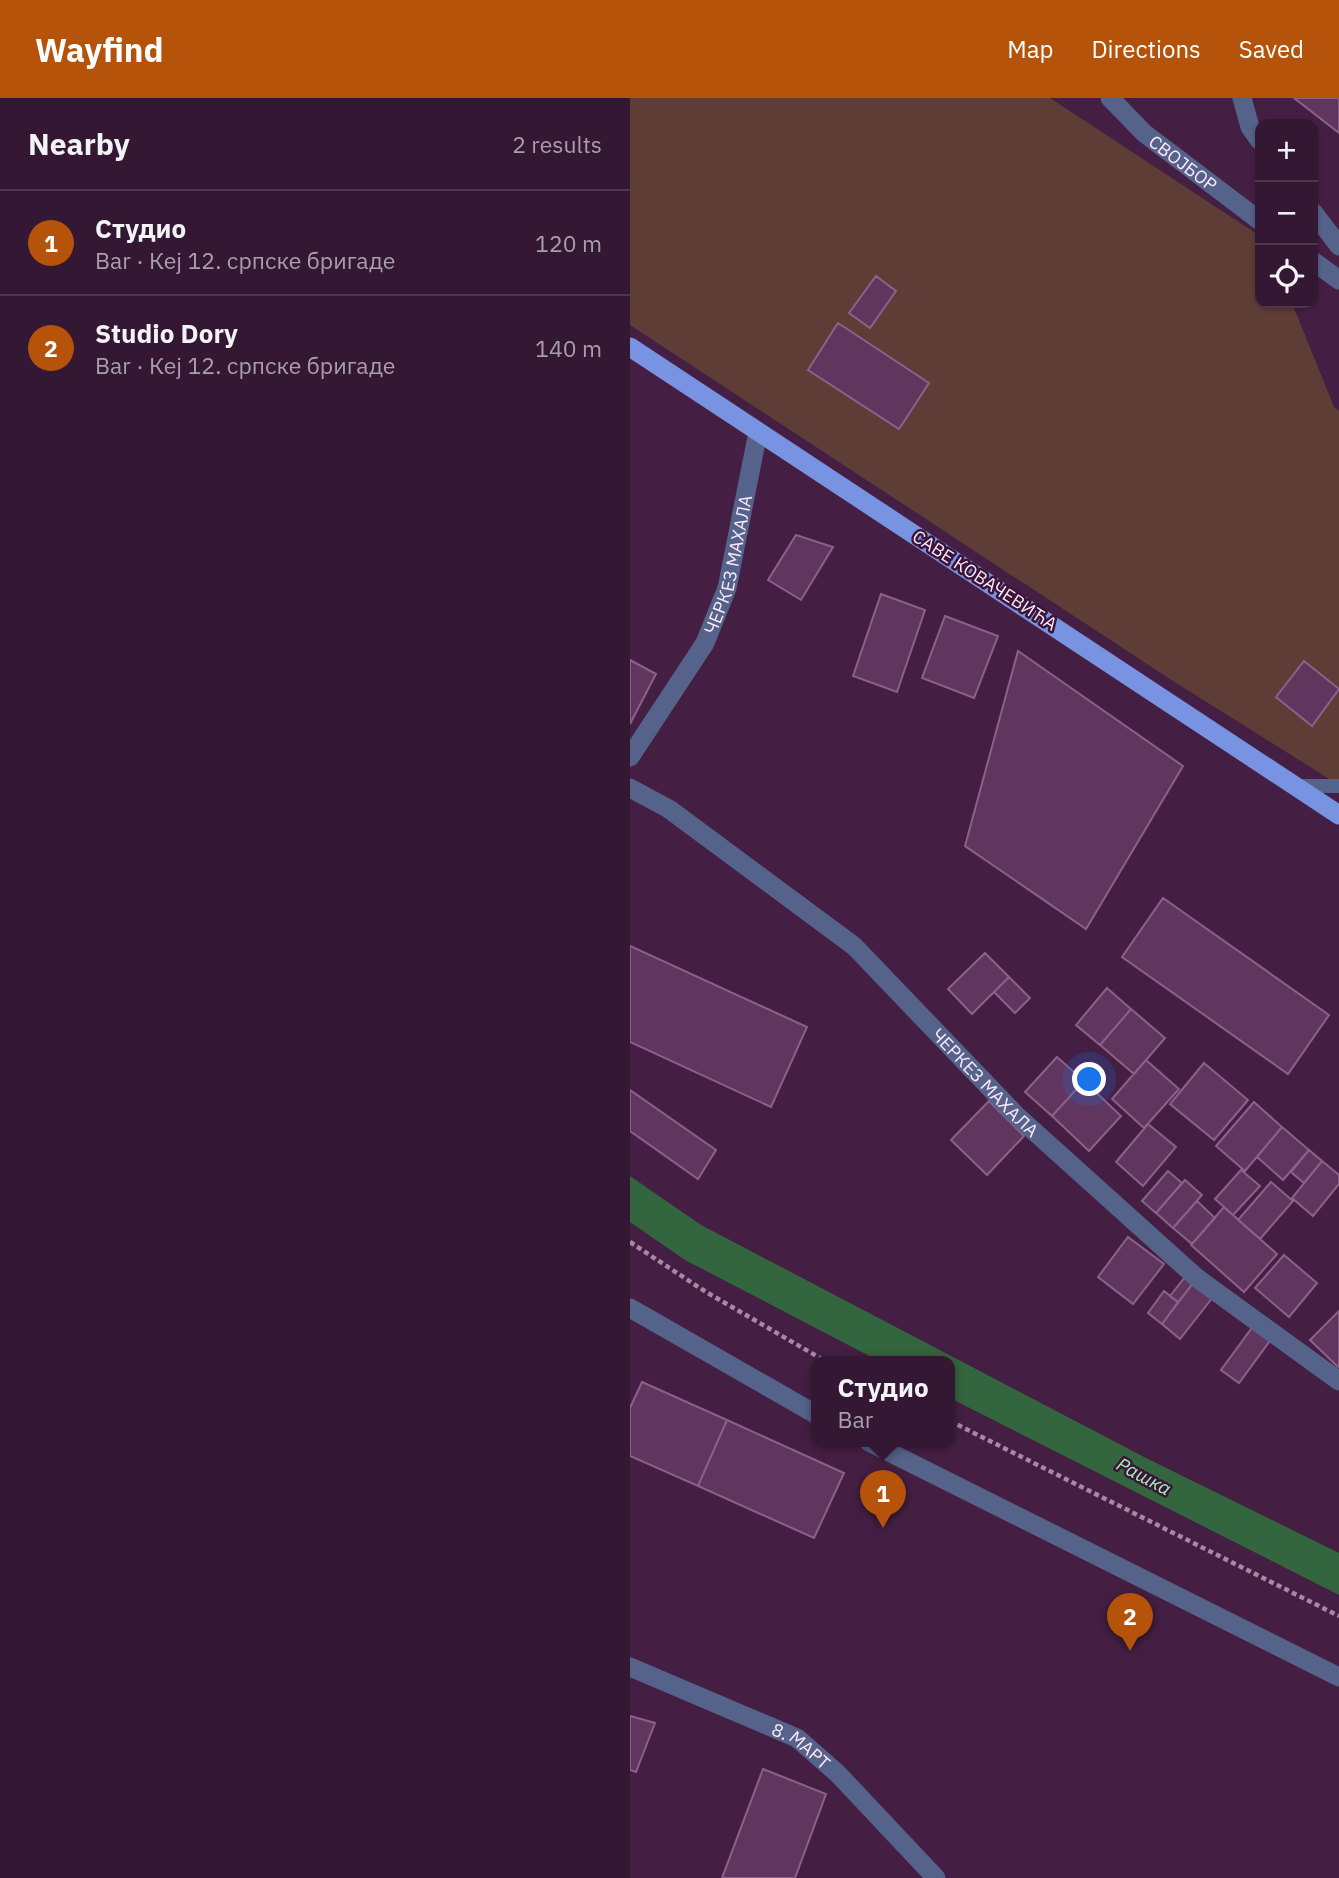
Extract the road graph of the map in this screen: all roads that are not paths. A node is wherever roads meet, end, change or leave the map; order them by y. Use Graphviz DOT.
graph roads {
  1 [pos="1110,98"];
  2 [pos="1242,98"];
  3 [pos="1255,133"];
  4 [pos="1255,217"];
  5 [pos="1318,219"];
  6 [pos="1339,246"];
  7 [pos="1318,265"];
  8 [pos="1339,280"];
  9 [pos="630,347"];
  10 [pos="758,432"];
  11 [pos="630,757"];
  12 [pos="1296,786"];
  13 [pos="1339,786"];
  14 [pos="630,788"];
  15 [pos="1339,815"];
  16 [pos="630,1308"];
  17 [pos="1339,1381"];
  18 [pos="811,1412"];
  19 [pos="879,1447"];
  20 [pos="630,1667"];
  21 [pos="1339,1677"];
  22 [pos="936,1878"];
  1 -- 4 [label="street, СВОЈБОР"];
  2 -- 3 [label="street"];
  5 -- 6 [label="street"];
  7 -- 8 [label="street"];
  9 -- 10 [label="main road, САВЕ КОВАЧЕВИЋА"];
  10 -- 11 [label="street, ЧЕРКЕЗ МАХАЛА"];
  10 -- 12 [label="main road, САВЕ КОВАЧЕВИЋА"];
  12 -- 13 [label="lane"];
  12 -- 15 [label="main road, САВЕ КОВАЧЕВИЋА"];
  14 -- 17 [label="street, ЧЕРКЕЗ МАХАЛА"];
  16 -- 18 [label="street"];
  19 -- 21 [label="street"];
  20 -- 22 [label="street, 8. МАРТ"];
}
